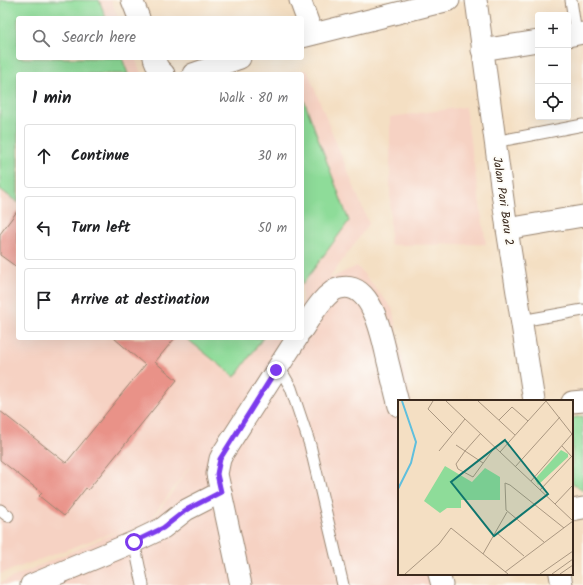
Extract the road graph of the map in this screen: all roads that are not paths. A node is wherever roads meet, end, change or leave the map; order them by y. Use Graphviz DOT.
graph roads {
  1 [pos="132,0"];
  2 [pos="300,0"];
  3 [pos="449,0"];
  4 [pos="476,0"];
  5 [pos="571,0"];
  6 [pos="138,16"];
  7 [pos="303,16"];
  8 [pos="304,20"];
  9 [pos="576,34"];
  10 [pos="307,35"];
  11 [pos="535,41"];
  12 [pos="482,50"];
  13 [pos="155,60"];
  14 [pos="234,60"];
  15 [pos="162,72"];
  16 [pos="199,72"];
  17 [pos="583,125"];
  18 [pos="494,142"];
  19 [pos="583,216"];
  20 [pos="506,229"];
  21 [pos="583,310"];
  22 [pos="521,321"];
  23 [pos="304,327"];
  24 [pos="296,340"];
  25 [pos="276,370"];
  26 [pos="534,400"];
  27 [pos="583,401"];
  28 [pos="398,402"];
  29 [pos="573,402"];
  30 [pos="219,483"];
  31 [pos="583,508"];
  32 [pos="573,510"];
  33 [pos="134,542"];
  34 [pos="439,575"];
  35 [pos="560,575"];
  36 [pos="36,584"];
  37 [pos="143,585"];
  38 [pos="241,585"];
  39 [pos="343,585"];
  40 [pos="442,585"];
  41 [pos="562,585"];
  1 -- 6 [label="street"];
  2 -- 7 [label="street"];
  3 -- 10 [label="street"];
  4 -- 12 [label="street, Jalan Pari Baru 2"];
  5 -- 9 [label="lane"];
  8 -- 10 [label="street"];
  11 -- 12 [label="street"];
  12 -- 18 [label="street, Jalan Pari Baru 2"];
  13 -- 15 [label="street"];
  14 -- 16 [label="street"];
  17 -- 18 [label="lane"];
  18 -- 20 [label="street, Jalan Pari Baru 2"];
  19 -- 20 [label="street"];
  20 -- 22 [label="street, Jalan Pari Baru 2"];
  21 -- 22 [label="lane"];
  22 -- 26 [label="street, Jalan Pari Baru 2"];
  23 -- 28 [label="street"];
  24 -- 25 [label="street"];
  25 -- 30 [label="street"];
  25 -- 39 [label="lane"];
  27 -- 29 [label="street"];
  30 -- 33 [label="street"];
  30 -- 38 [label="street"];
  31 -- 32 [label="street"];
  33 -- 36 [label="street"];
  33 -- 37 [label="lane"];
  34 -- 40 [label="street"];
  35 -- 41 [label="street"];
}
